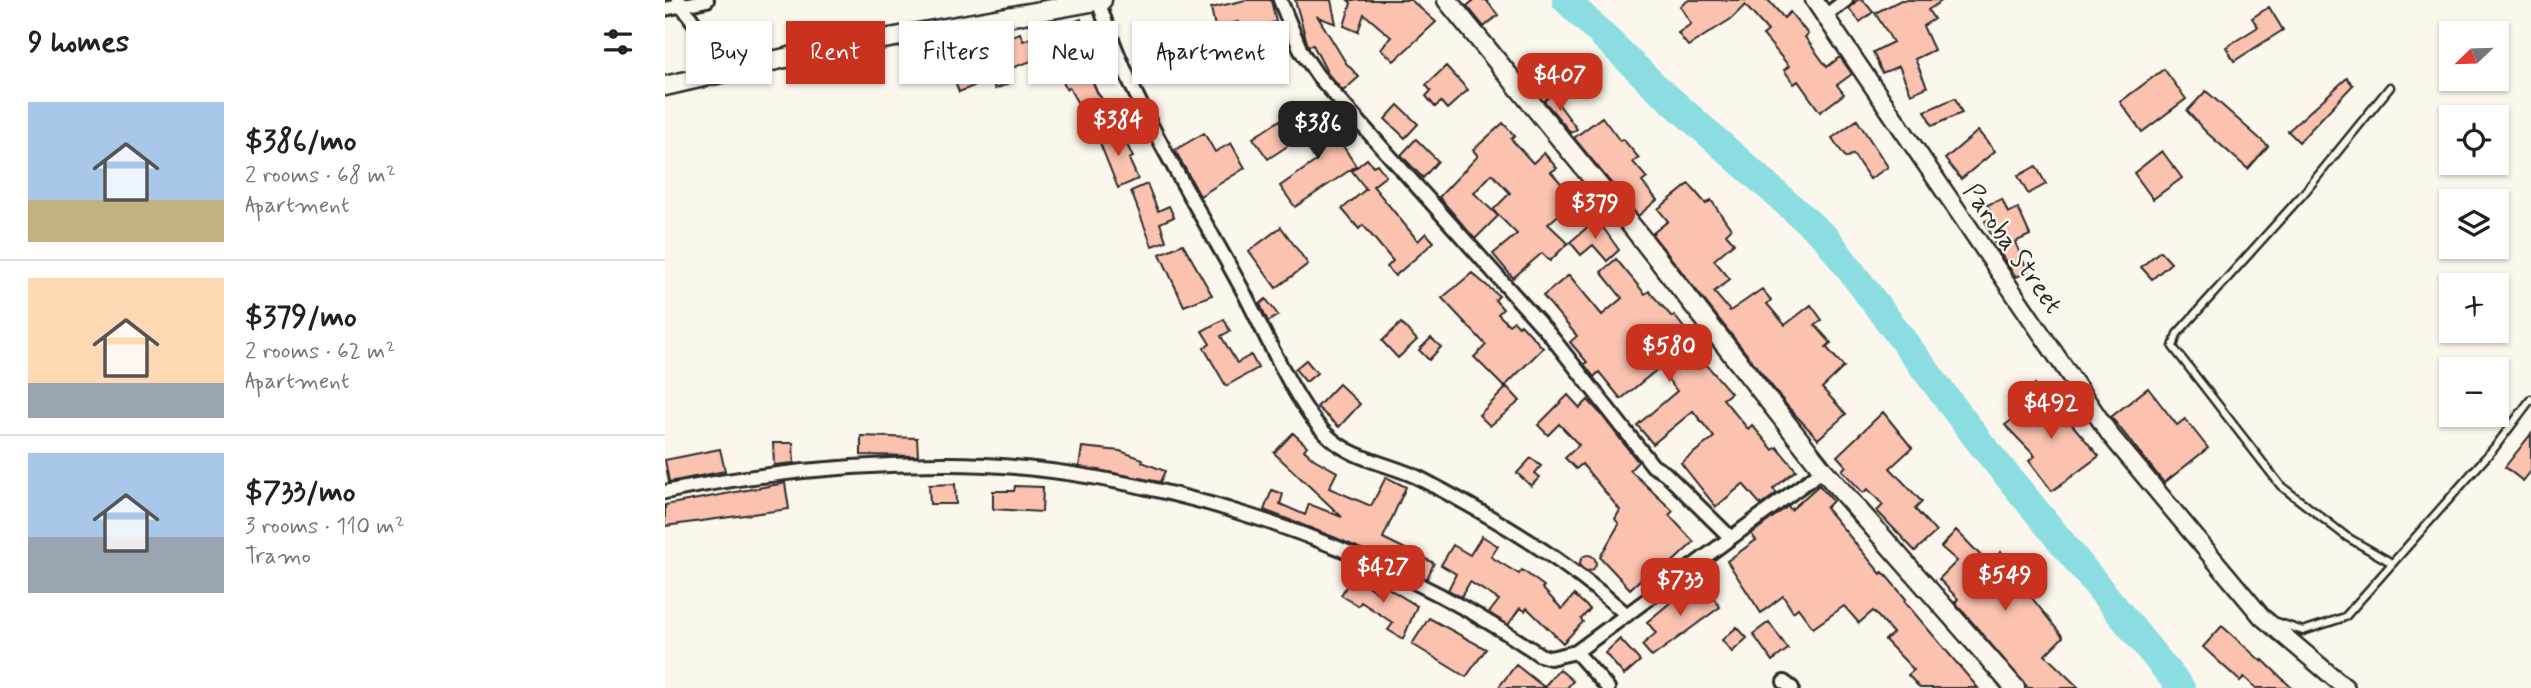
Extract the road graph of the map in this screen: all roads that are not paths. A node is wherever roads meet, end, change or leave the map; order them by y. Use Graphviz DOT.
graph roads {
  1 [pos="707,0"];
  2 [pos="1099,0"];
  3 [pos="1280,0"];
  4 [pos="1447,0"];
  5 [pos="1814,0"];
  6 [pos="1846,0"];
  7 [pos="681,3"];
  8 [pos="665,9"];
  9 [pos="1825,16"];
  10 [pos="693,21"];
  11 [pos="772,61"];
  12 [pos="686,81"];
  13 [pos="665,86"];
  14 [pos="2390,87"];
  15 [pos="2531,399"];
  16 [pos="1823,470"];
  17 [pos="665,492"];
  18 [pos="1730,536"];
  19 [pos="2392,563"];
  20 [pos="1627,615"];
  21 [pos="2262,617"];
  22 [pos="1576,652"];
  23 [pos="1608,688"];
  24 [pos="2015,688"];
  25 [pos="2346,688"];
  1 -- 7 [label="street"];
  2 -- 11 [label="main road"];
  2 -- 20 [label="street"];
  3 -- 18 [label="street"];
  4 -- 16 [label="main road"];
  5 -- 9 [label="street, Paroba Street"];
  6 -- 9 [label="street"];
  7 -- 8 [label="street"];
  7 -- 10 [label="street"];
  9 -- 21 [label="street, Paroba Street"];
  12 -- 13 [label="main road"];
  14 -- 19 [label="lane"];
  15 -- 19 [label="lane"];
  16 -- 18 [label="street"];
  16 -- 24 [label="main road"];
  17 -- 22 [label="street"];
  18 -- 20 [label="street"];
  19 -- 21 [label="lane"];
  20 -- 22 [label="street"];
  21 -- 25 [label="street, Paroba Street"];
  22 -- 23 [label="street"];
}
